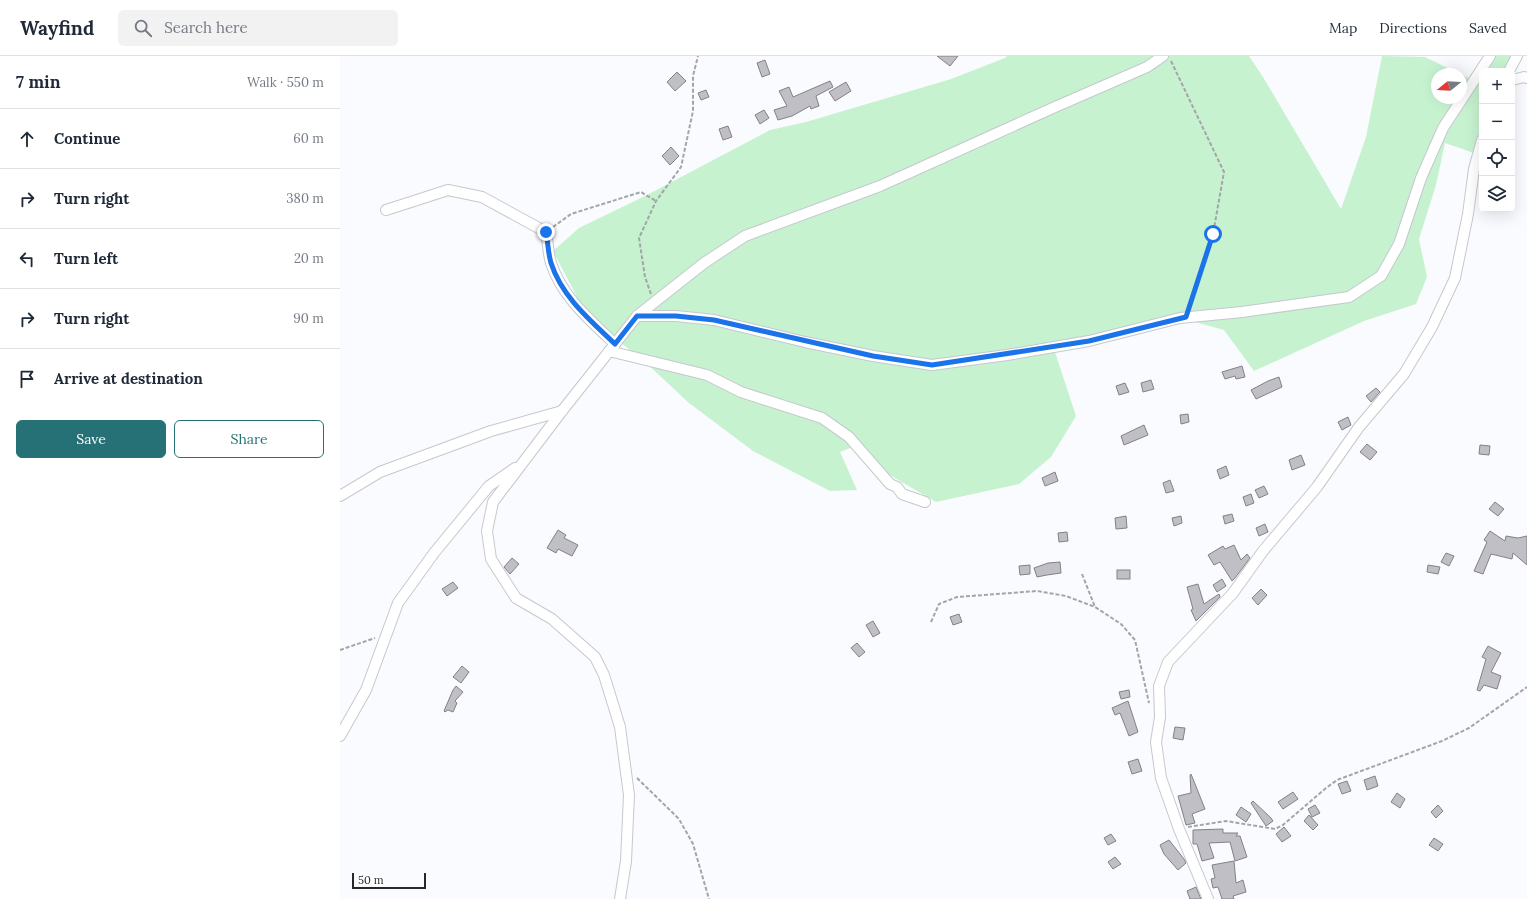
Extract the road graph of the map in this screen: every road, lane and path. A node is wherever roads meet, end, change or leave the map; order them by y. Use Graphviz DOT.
graph roads {
  1 [pos="698,56"];
  2 [pos="1163,56"];
  3 [pos="1169,56"];
  4 [pos="1490,56"];
  5 [pos="1517,56"];
  6 [pos="1511,68"];
  7 [pos="1527,78"];
  8 [pos="1515,79"];
  9 [pos="1479,151"];
  10 [pos="656,201"];
  11 [pos="386,210"];
  12 [pos="546,232"];
  13 [pos="655,302"];
  14 [pos="637,316"];
  15 [pos="1186,317"];
  16 [pos="612,348"];
  17 [pos="562,411"];
  18 [pos="522,463"];
  19 [pos="340,496"];
  20 [pos="925,502"];
  21 [pos="1082,574"];
  22 [pos="1095,607"];
  23 [pos="931,622"];
  24 [pos="387,634"];
  25 [pos="340,650"];
  26 [pos="1527,687"];
  27 [pos="1149,704"];
  28 [pos="340,736"];
  29 [pos="625,766"];
  30 [pos="1179,829"];
  31 [pos="620,899"];
  32 [pos="709,899"];
  33 [pos="1208,899"];
  1 -- 10 [label="path"];
  2 -- 13 [label="street"];
  3 -- 15 [label="path"];
  4 -- 15 [label="street"];
  5 -- 6 [label="street"];
  7 -- 8 [label="street"];
  9 -- 30 [label="street"];
  10 -- 12 [label="path"];
  10 -- 13 [label="path"];
  11 -- 12 [label="street"];
  12 -- 16 [label="street"];
  13 -- 14 [label="street"];
  14 -- 15 [label="street"];
  14 -- 16 [label="street"];
  16 -- 17 [label="street"];
  16 -- 20 [label="street"];
  17 -- 18 [label="street"];
  17 -- 19 [label="street"];
  18 -- 24 [label="street"];
  18 -- 29 [label="street"];
  21 -- 22 [label="path"];
  22 -- 23 [label="path"];
  22 -- 27 [label="path"];
  24 -- 25 [label="path"];
  24 -- 28 [label="street"];
  26 -- 30 [label="path"];
  29 -- 31 [label="street"];
  29 -- 32 [label="path"];
  30 -- 33 [label="street"];
}
